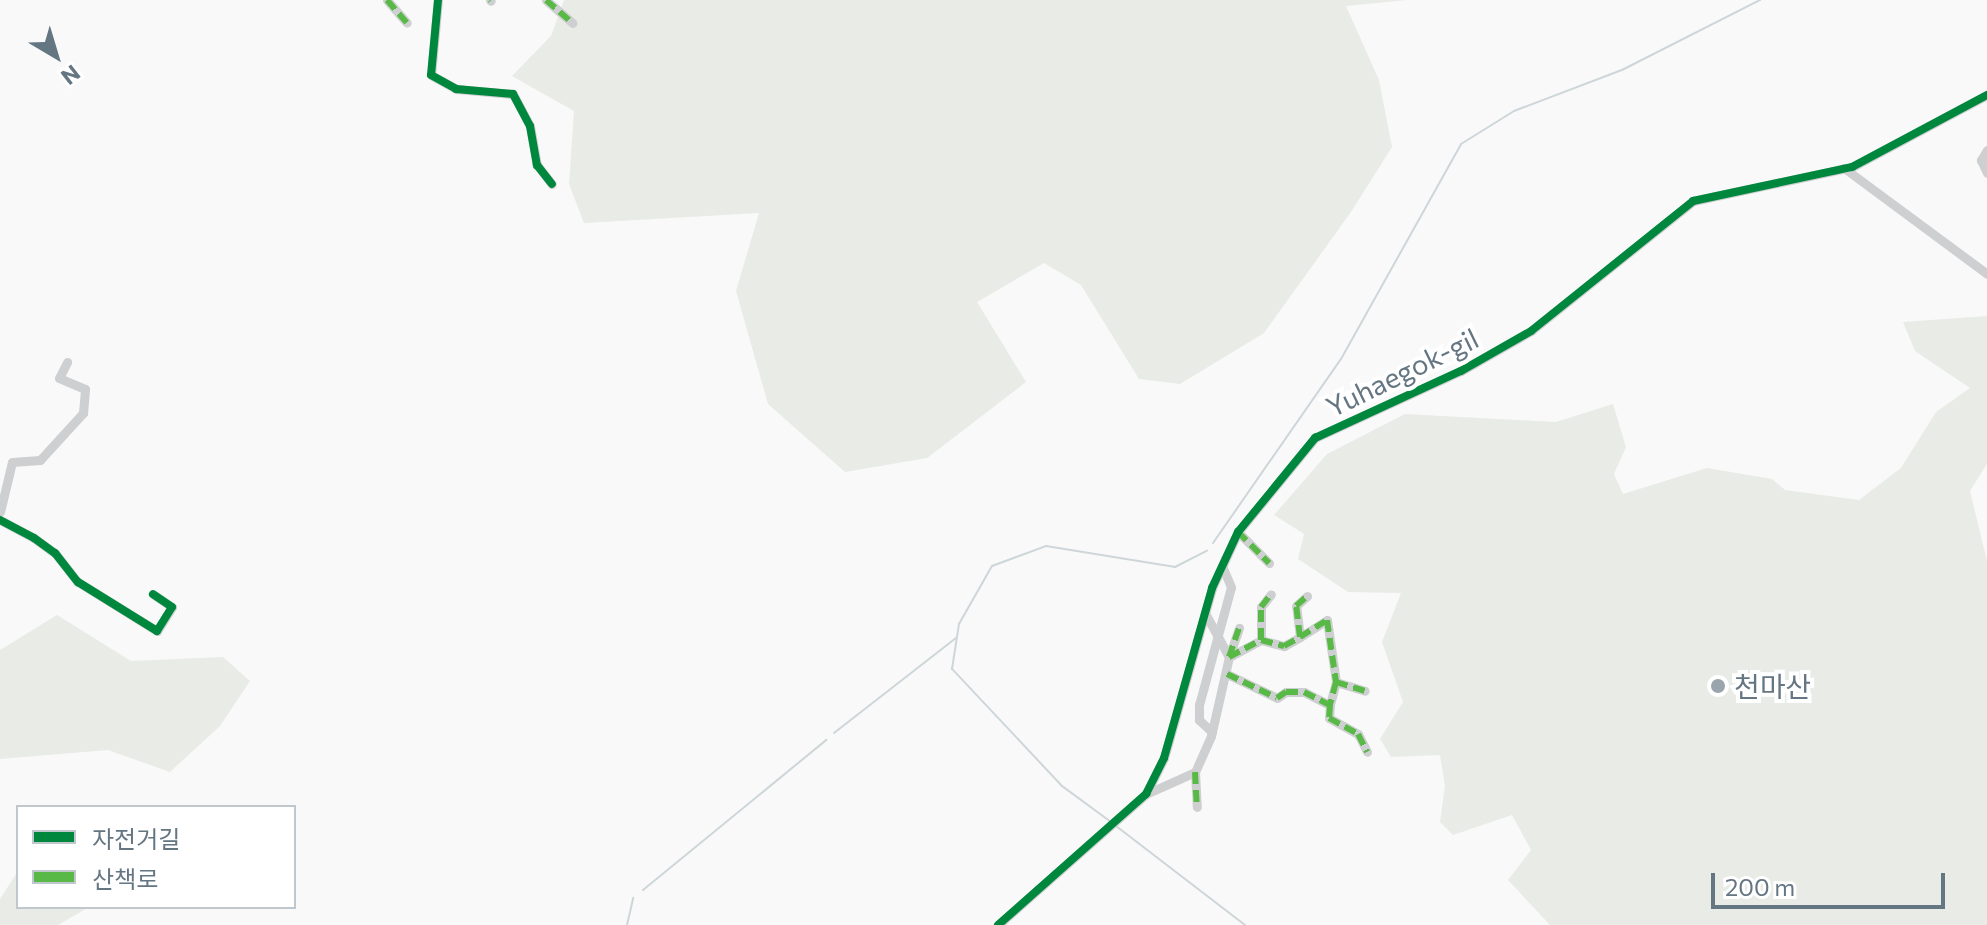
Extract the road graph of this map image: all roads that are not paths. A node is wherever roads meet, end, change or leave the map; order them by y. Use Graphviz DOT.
graph roads {
  1 [pos="387,0"];
  2 [pos="546,0"];
  3 [pos="441,1"];
  4 [pos="407,23"];
  5 [pos="572,23"];
  6 [pos="1987,95"];
  7 [pos="1987,150"];
  8 [pos="1844,168"];
  9 [pos="1987,173"];
  10 [pos="552,184"];
  11 [pos="1987,274"];
  12 [pos="67,362"];
  13 [pos="0,512"];
  14 [pos="0,520"];
  15 [pos="1238,532"];
  16 [pos="1269,563"];
  17 [pos="1222,566"];
  18 [pos="153,594"];
  19 [pos="1271,594"];
  20 [pos="1307,596"];
  21 [pos="1205,613"];
  22 [pos="1239,628"];
  23 [pos="1215,635"];
  24 [pos="1300,637"];
  25 [pos="1261,640"];
  26 [pos="1229,657"];
  27 [pos="1227,674"];
  28 [pos="1336,682"];
  29 [pos="1365,691"];
  30 [pos="1330,705"];
  31 [pos="1212,732"];
  32 [pos="1367,752"];
  33 [pos="1195,772"];
  34 [pos="1146,794"];
  35 [pos="1197,807"];
  36 [pos="998,925"];
  1 -- 4 [label="street"];
  2 -- 5 [label="street"];
  3 -- 10 [label="street"];
  6 -- 8 [label="street, Yuhaegok-gil"];
  7 -- 9 [label="street"];
  8 -- 11 [label="street"];
  8 -- 15 [label="street, Yuhaegok-gil"];
  12 -- 13 [label="street"];
  14 -- 18 [label="street"];
  15 -- 16 [label="street"];
  15 -- 17 [label="street, Yuhaegok-gil"];
  17 -- 21 [label="street, Yuhaegok-gil"];
  17 -- 23 [label="street"];
  19 -- 25 [label="street"];
  20 -- 24 [label="street"];
  21 -- 23 [label="street"];
  21 -- 34 [label="street, Yuhaegok-gil"];
  22 -- 26 [label="street"];
  23 -- 26 [label="street"];
  23 -- 31 [label="street"];
  24 -- 25 [label="street"];
  24 -- 28 [label="street"];
  25 -- 26 [label="street"];
  26 -- 27 [label="street"];
  27 -- 30 [label="street"];
  27 -- 31 [label="street"];
  28 -- 29 [label="street"];
  28 -- 30 [label="street"];
  30 -- 32 [label="street"];
  31 -- 33 [label="street"];
  33 -- 34 [label="street"];
  33 -- 35 [label="street"];
  34 -- 36 [label="street, Yuhaegok-gil"];
}
